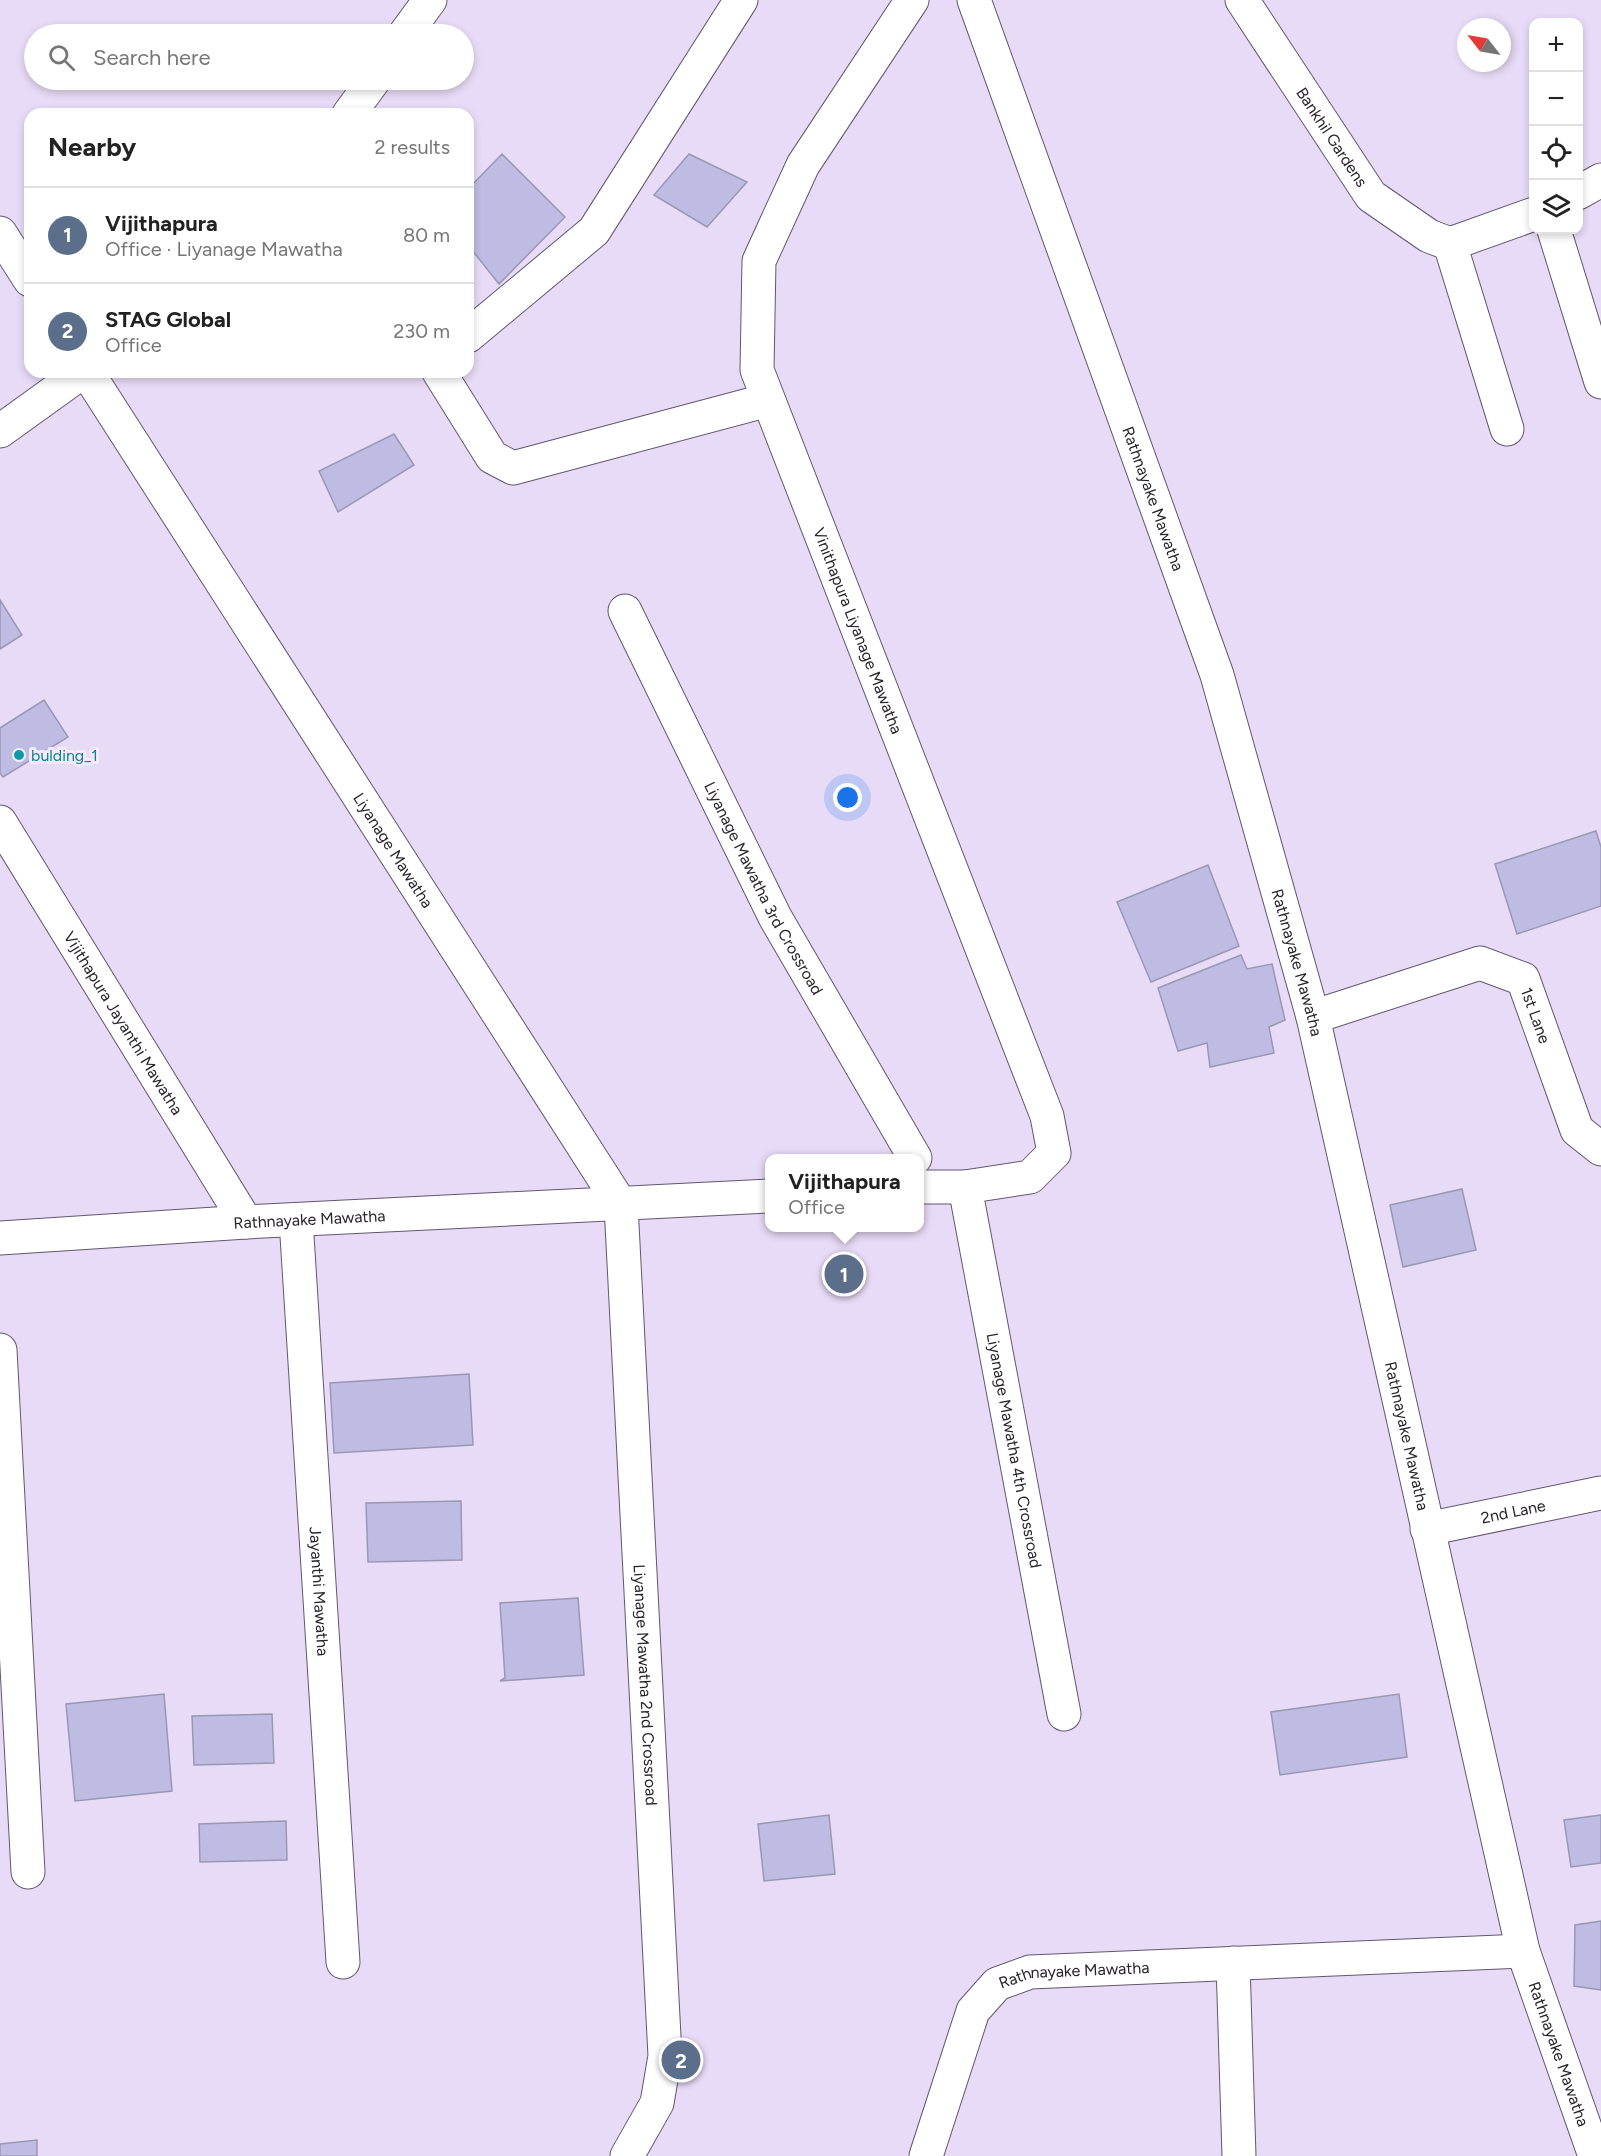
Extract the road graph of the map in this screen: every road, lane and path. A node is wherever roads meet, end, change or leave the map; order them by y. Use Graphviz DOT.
graph roads {
  1 [pos="430,0"];
  2 [pos="741,0"];
  3 [pos="912,0"];
  4 [pos="974,0"];
  5 [pos="1242,0"];
  6 [pos="412,24"];
  7 [pos="367,90"];
  8 [pos="353,108"];
  9 [pos="1601,180"];
  10 [pos="1583,189"];
  11 [pos="1529,216"];
  12 [pos="0,233"];
  13 [pos="1555,234"];
  14 [pos="1450,244"];
  15 [pos="24,271"];
  16 [pos="474,331"];
  17 [pos="76,378"];
  18 [pos="89,378"];
  19 [pos="443,378"];
  20 [pos="1601,382"];
  21 [pos="768,400"];
  22 [pos="1507,429"];
  23 [pos="0,431"];
  24 [pos="625,611"];
  25 [pos="0,822"];
  26 [pos="1312,1017"];
  27 [pos="1601,1149"];
  28 [pos="910,1154"];
  29 [pos="924,1175"];
  30 [pos="965,1187"];
  31 [pos="765,1196"];
  32 [pos="621,1204"];
  33 [pos="296,1220"];
  34 [pos="246,1222"];
  35 [pos="0,1238"];
  36 [pos="0,1350"];
  37 [pos="1601,1493"];
  38 [pos="1427,1529"];
  39 [pos="1064,1714"];
  40 [pos="28,1872"];
  41 [pos="1522,1951"];
  42 [pos="343,1962"];
  43 [pos="1233,1964"];
  44 [pos="627,2156"];
  45 [pos="926,2156"];
  46 [pos="1239,2156"];
  47 [pos="1595,2156"];
  1 -- 6 [label="street"];
  2 -- 16 [label="street"];
  3 -- 21 [label="street, Vinithapura Liyanage Mawatha"];
  4 -- 26 [label="street, Rathnayake Mawatha"];
  5 -- 14 [label="street, Bankhil Gardens"];
  7 -- 8 [label="street"];
  9 -- 10 [label="street"];
  11 -- 14 [label="street"];
  12 -- 15 [label="street"];
  13 -- 20 [label="street"];
  14 -- 22 [label="street"];
  17 -- 23 [label="street"];
  18 -- 32 [label="street, Liyanage Mawatha"];
  19 -- 21 [label="street"];
  21 -- 30 [label="street, Vinithapura Liyanage Mawatha"];
  24 -- 28 [label="street, Liyanage Mawatha 3rd Crossroad"];
  25 -- 34 [label="street, Vijithapura Jayanthi Mawatha"];
  26 -- 27 [label="street, 1st Lane"];
  26 -- 38 [label="street, Rathnayake Mawatha"];
  29 -- 30 [label="street, Vinithapura Liyanage Mawatha"];
  30 -- 39 [label="street, Liyanage Mawatha 4th Crossroad"];
  31 -- 32 [label="street"];
  32 -- 33 [label="street, Rathnayake Mawatha"];
  32 -- 44 [label="street, Liyanage Mawatha 2nd Crossroad"];
  33 -- 34 [label="street, Rathnayake Mawatha"];
  33 -- 42 [label="street, Jayanthi Mawatha"];
  34 -- 35 [label="street, Rathnayake Mawatha"];
  36 -- 40 [label="street"];
  37 -- 38 [label="street, 2nd Lane"];
  38 -- 41 [label="street, Rathnayake Mawatha"];
  41 -- 43 [label="street, Rathnayake Mawatha"];
  41 -- 47 [label="street, Rathnayake Mawatha"];
  43 -- 45 [label="street, Rathnayake Mawatha"];
  43 -- 46 [label="street"];
}
